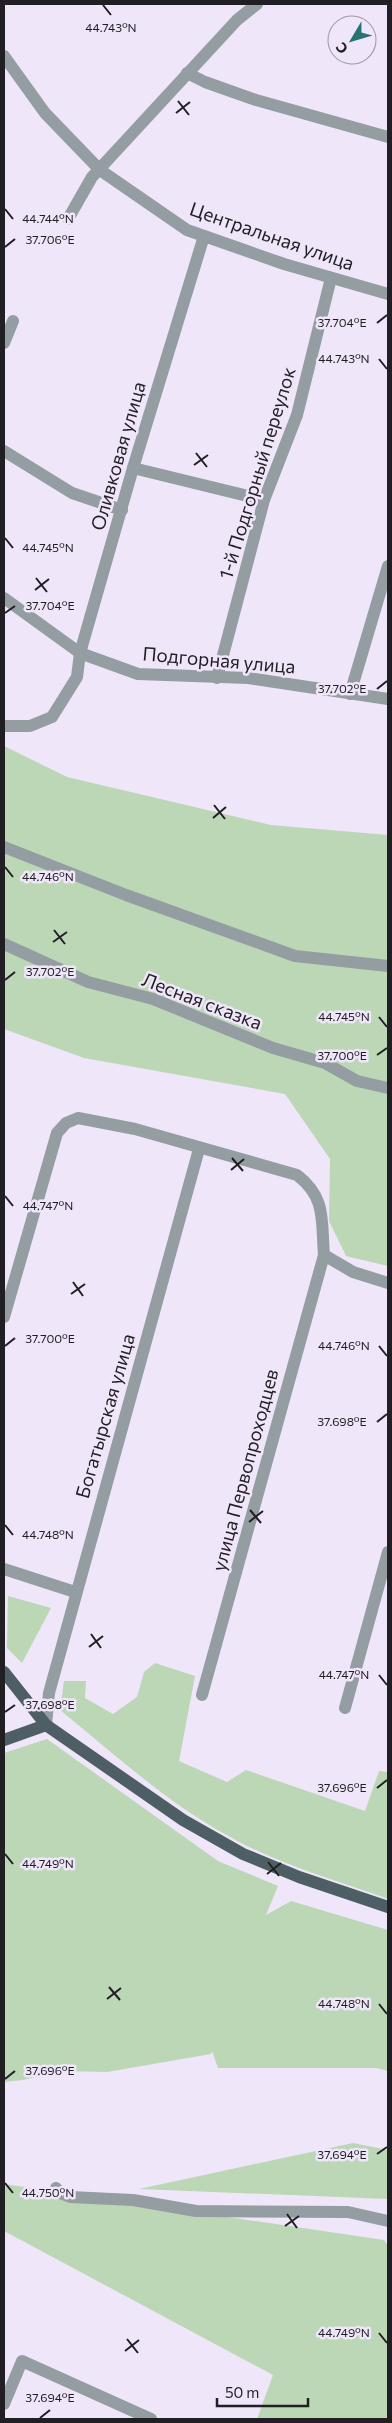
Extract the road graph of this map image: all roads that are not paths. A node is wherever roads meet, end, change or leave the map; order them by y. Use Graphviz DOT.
graph roads {
  1 [pos="257,4"];
  2 [pos="4,56"];
  3 [pos="187,73"];
  4 [pos="388,137"];
  5 [pos="100,170"];
  6 [pos="68,219"];
  7 [pos="204,236"];
  8 [pos="331,278"];
  9 [pos="388,294"];
  10 [pos="13,321"];
  11 [pos="4,343"];
  12 [pos="4,450"];
  13 [pos="132,468"];
  14 [pos="264,500"];
  15 [pos="122,510"];
  16 [pos="388,566"];
  17 [pos="4,598"];
  18 [pos="80,654"];
  19 [pos="217,678"];
  20 [pos="350,694"];
  21 [pos="388,699"];
  22 [pos="4,726"];
  23 [pos="4,847"];
  24 [pos="4,944"];
  25 [pos="388,966"];
  26 [pos="388,1088"];
  27 [pos="199,1149"];
  28 [pos="324,1255"];
  29 [pos="388,1283"];
  30 [pos="4,1317"];
  31 [pos="388,1552"];
  32 [pos="4,1569"];
  33 [pos="75,1592"];
  34 [pos="4,1672"];
  35 [pos="202,1694"];
  36 [pos="345,1708"];
  37 [pos="46,1725"];
  38 [pos="4,1740"];
  39 [pos="388,1908"];
  40 [pos="56,2188"];
  41 [pos="388,2221"];
  42 [pos="4,2404"];
  43 [pos="152,2419"];
  1 -- 3 [label="street"];
  2 -- 5 [label="street, Центральная улица"];
  3 -- 4 [label="street"];
  3 -- 5 [label="street"];
  5 -- 6 [label="street"];
  5 -- 7 [label="street, Центральная улица"];
  7 -- 8 [label="street, Центральная улица"];
  7 -- 13 [label="street, Оливковая улица"];
  8 -- 9 [label="street, Центральная улица"];
  8 -- 14 [label="street, 1-й Подгорный переулок"];
  10 -- 11 [label="street"];
  12 -- 15 [label="street"];
  13 -- 14 [label="street"];
  13 -- 15 [label="street, Оливковая улица"];
  14 -- 19 [label="street, 1-й Подгорный переулок"];
  15 -- 18 [label="street, Оливковая улица"];
  16 -- 20 [label="street"];
  17 -- 18 [label="street, Подгорная улица"];
  18 -- 19 [label="street, Подгорная улица"];
  18 -- 22 [label="street, Оливковая улица"];
  19 -- 20 [label="street, Подгорная улица"];
  20 -- 21 [label="street, Подгорная улица"];
  23 -- 25 [label="street"];
  24 -- 26 [label="street, Лесная сказка"];
  27 -- 28 [label="street, улица Первопроходцев"];
  27 -- 30 [label="street, улица Первопроходцев"];
  27 -- 33 [label="street, Богатырская улица"];
  28 -- 29 [label="street"];
  28 -- 35 [label="street, улица Первопроходцев"];
  31 -- 36 [label="street"];
  32 -- 33 [label="street"];
  33 -- 37 [label="street, Богатырская улица"];
  34 -- 37 [label="main road"];
  37 -- 38 [label="main road"];
  37 -- 39 [label="main road"];
  40 -- 41 [label="street"];
  42 -- 43 [label="street"];
}
